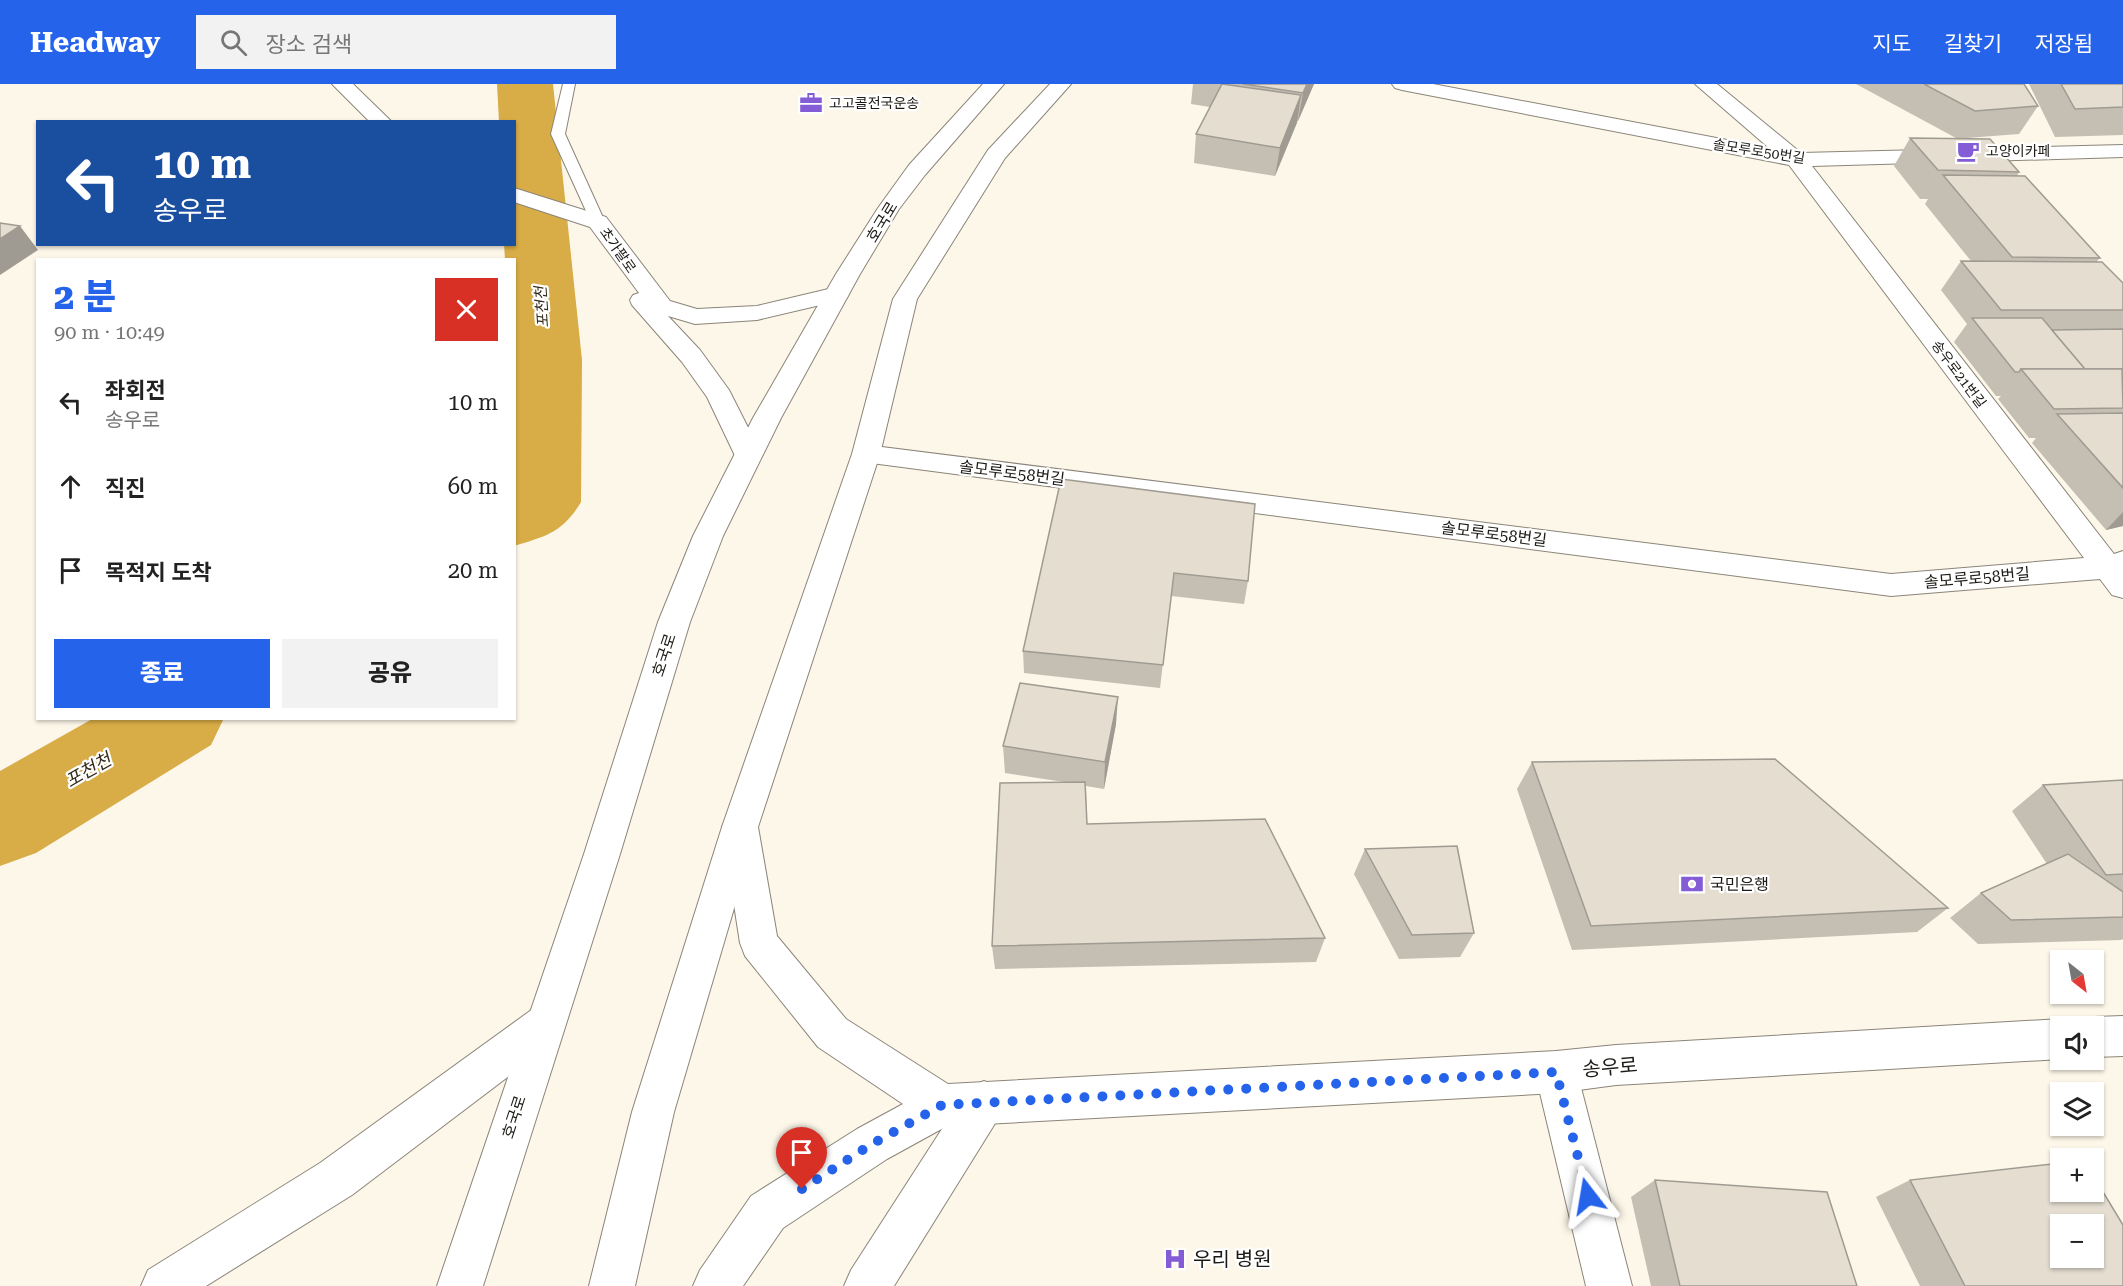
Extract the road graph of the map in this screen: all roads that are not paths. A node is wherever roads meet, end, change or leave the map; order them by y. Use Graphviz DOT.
graph roads {
  1 [pos="342,84"];
  2 [pos="569,84"];
  3 [pos="993,84"];
  4 [pos="1061,84"];
  5 [pos="1402,84"];
  6 [pos="1705,84"];
  7 [pos="380,120"];
  8 [pos="2123,151"];
  9 [pos="1796,160"];
  10 [pos="516,196"];
  11 [pos="598,222"];
  12 [pos="638,278"];
  13 [pos="837,294"];
  14 [pos="866,454"];
  15 [pos="748,455"];
  16 [pos="2118,572"];
  17 [pos="740,827"];
  18 [pos="544,1025"];
  19 [pos="2123,1036"];
  20 [pos="2104,1037"];
  21 [pos="2050,1040"];
  22 [pos="1556,1072"];
  23 [pos="963,1103"];
  24 [pos="164,1286"];
  25 [pos="460,1286"];
  26 [pos="612,1286"];
  27 [pos="716,1286"];
  28 [pos="867,1286"];
  29 [pos="1609,1286"];
  1 -- 7 [label="main road"];
  2 -- 11 [label="lane"];
  3 -- 13 [label="main road, 호국로"];
  4 -- 14 [label="main road"];
  5 -- 9 [label="main road, 솔모루로50번길"];
  6 -- 9 [label="main road, 송우로21번길"];
  8 -- 9 [label="main road, 솔모루로50번길"];
  9 -- 16 [label="main road, 송우로21번길"];
  10 -- 11 [label="main road"];
  11 -- 12 [label="main road, 초가팔로"];
  12 -- 13 [label="main road, 초가팔로"];
  12 -- 15 [label="main road"];
  13 -- 15 [label="main road, 호국로"];
  14 -- 16 [label="main road, 솔모루로58번길"];
  14 -- 17 [label="main road"];
  15 -- 18 [label="main road, 호국로"];
  17 -- 23 [label="main road"];
  17 -- 26 [label="main road"];
  18 -- 24 [label="main road"];
  18 -- 25 [label="main road, 호국로"];
  19 -- 20 [label="main road"];
  21 -- 22 [label="main road, 송우로"];
  22 -- 23 [label="main road, 송우로"];
  22 -- 29 [label="main road"];
  23 -- 27 [label="main road"];
  23 -- 28 [label="main road"];
}
